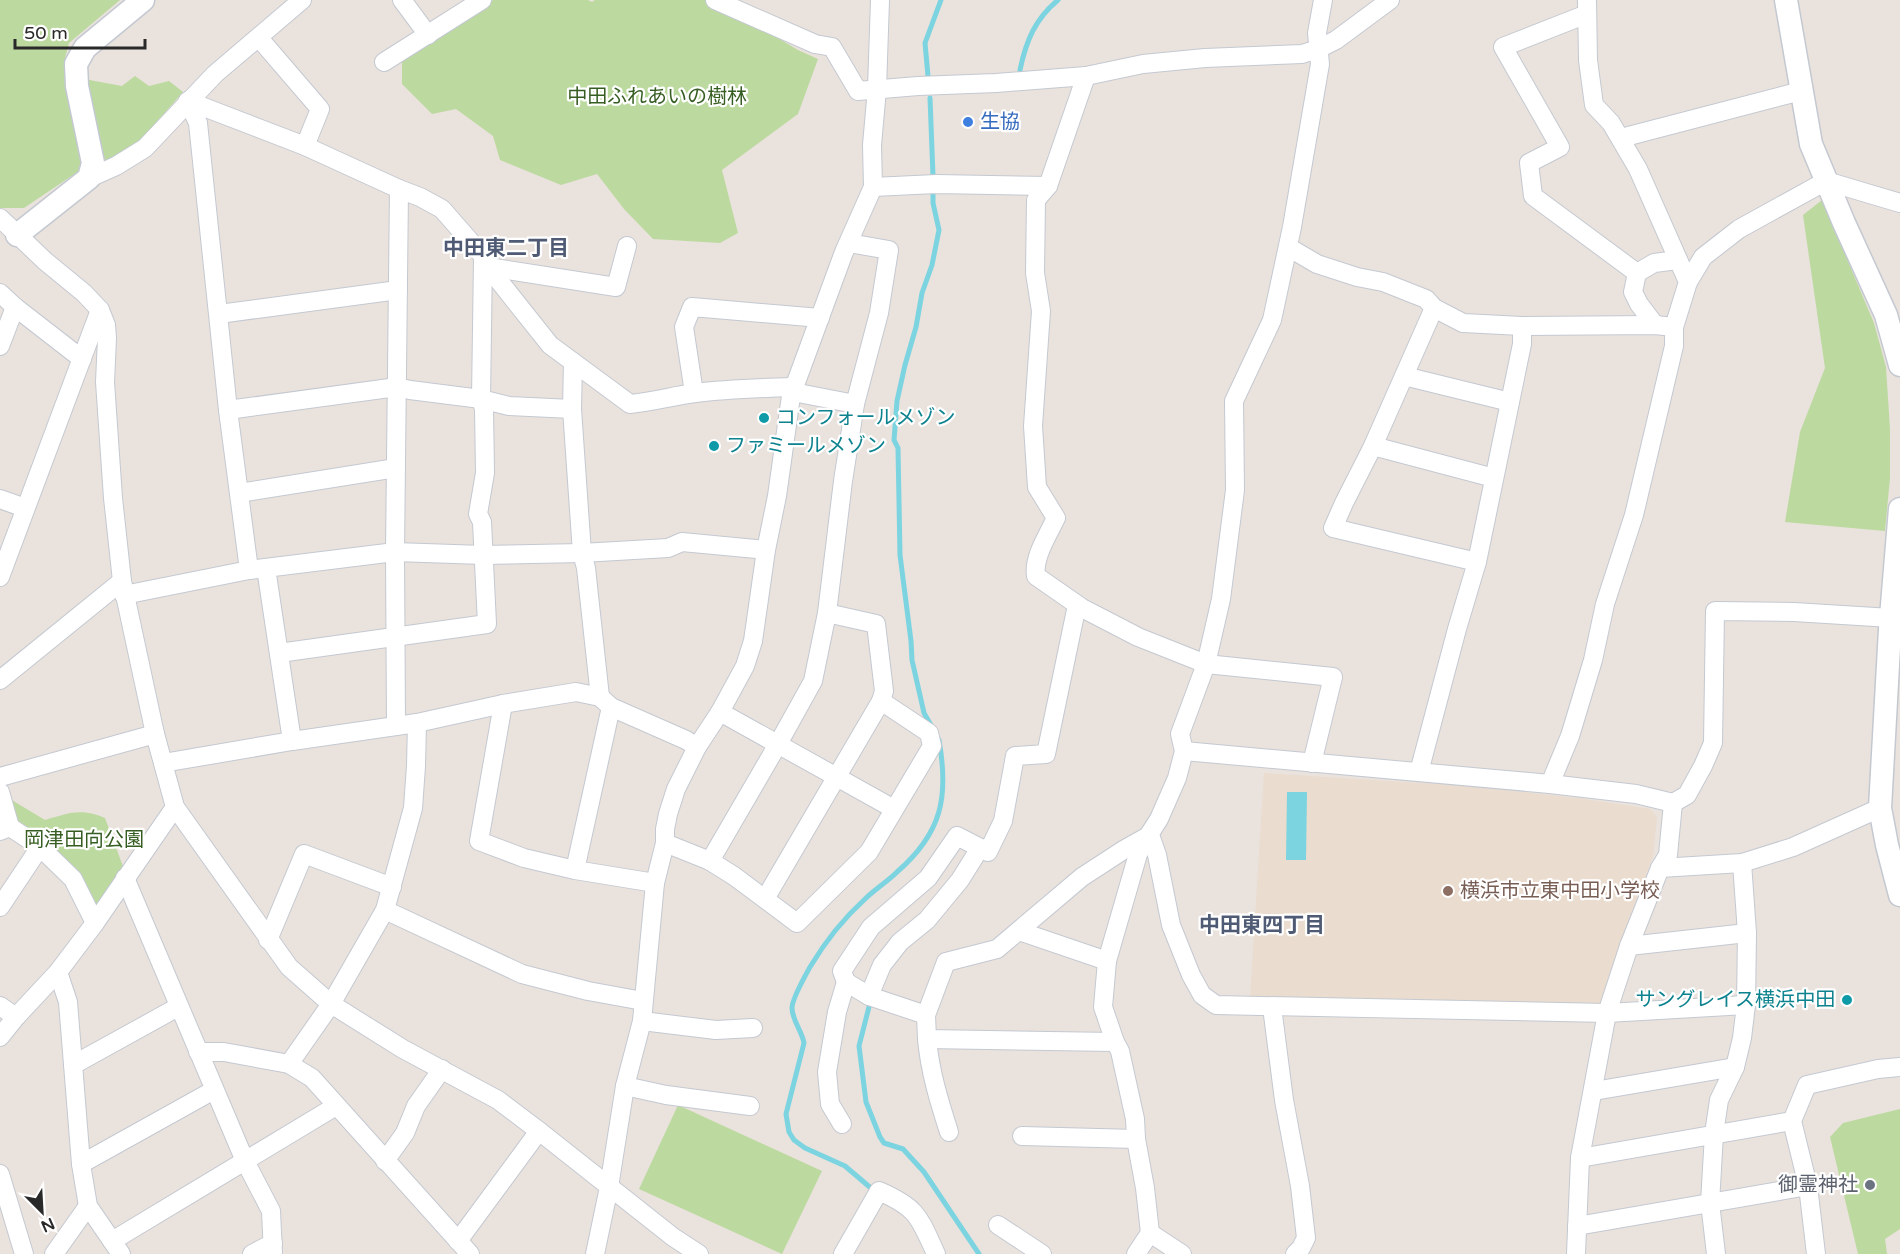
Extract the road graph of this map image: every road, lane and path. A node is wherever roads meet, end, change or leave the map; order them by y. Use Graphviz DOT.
graph roads {
  1 [pos="143,0"];
  2 [pos="302,0"];
  3 [pos="402,0"];
  4 [pos="482,0"];
  5 [pos="715,0"];
  6 [pos="880,0"];
  7 [pos="1323,0"];
  8 [pos="1390,0"];
  9 [pos="1786,0"];
  10 [pos="1587,7"];
  11 [pos="428,35"];
  12 [pos="259,38"];
  13 [pos="1318,49"];
  14 [pos="384,62"];
  15 [pos="1086,76"];
  16 [pos="877,89"];
  17 [pos="1801,91"];
  18 [pos="188,101"];
  19 [pos="1621,138"];
  20 [pos="305,146"];
  21 [pos="89,178"];
  22 [pos="1826,181"];
  23 [pos="1048,186"];
  24 [pos="873,187"];
  25 [pos="399,189"];
  26 [pos="1900,203"];
  27 [pos="0,218"];
  28 [pos="17,235"];
  29 [pos="849,243"];
  30 [pos="627,246"];
  31 [pos="1288,247"];
  32 [pos="1678,260"];
  33 [pos="485,261"];
  34 [pos="1637,273"];
  35 [pos="1688,282"];
  36 [pos="398,290"];
  37 [pos="0,293"];
  38 [pos="15,307"];
  39 [pos="1434,308"];
  40 [pos="100,310"];
  41 [pos="219,314"];
  42 [pos="820,318"];
  43 [pos="1655,325"];
  44 [pos="1522,326"];
  45 [pos="1674,327"];
  46 [pos="0,346"];
  47 [pos="82,359"];
  48 [pos="573,362"];
  49 [pos="1900,365"];
  50 [pos="1404,376"];
  51 [pos="397,387"];
  52 [pos="793,390"];
  53 [pos="694,393"];
  54 [pos="481,399"];
  55 [pos="1510,402"];
  56 [pos="855,404"];
  57 [pos="572,409"];
  58 [pos="228,410"];
  59 [pos="1373,446"];
  60 [pos="396,468"];
  61 [pos="1494,478"];
  62 [pos="239,494"];
  63 [pos="0,499"];
  64 [pos="25,508"];
  65 [pos="1900,509"];
  66 [pos="766,550"];
  67 [pos="395,552"];
  68 [pos="582,554"];
  69 [pos="483,555"];
  70 [pos="1477,562"];
  71 [pos="258,569"];
  72 [pos="0,577"];
  73 [pos="123,588"];
  74 [pos="1077,605"];
  75 [pos="827,613"];
  76 [pos="1891,618"];
  77 [pos="395,638"];
  78 [pos="279,653"];
  79 [pos="1206,664"];
  80 [pos="0,680"];
  81 [pos="605,702"];
  82 [pos="881,702"];
  83 [pos="503,704"];
  84 [pos="720,712"];
  85 [pos="417,723"];
  86 [pos="396,726"];
  87 [pos="155,734"];
  88 [pos="292,741"];
  89 [pos="778,744"];
  90 [pos="697,747"];
  91 [pos="1184,751"];
  92 [pos="163,763"];
  93 [pos="1312,763"];
  94 [pos="1419,772"];
  95 [pos="837,776"];
  96 [pos="0,777"];
  97 [pos="1550,784"];
  98 [pos="0,792"];
  99 [pos="1673,803"];
  100 [pos="175,807"];
  101 [pos="1880,808"];
  102 [pos="894,809"];
  103 [pos="5,829"];
  104 [pos="1150,835"];
  105 [pos="665,843"];
  106 [pos="40,847"];
  107 [pos="984,850"];
  108 [pos="710,861"];
  109 [pos="1742,862"];
  110 [pos="1660,868"];
  111 [pos="575,870"];
  112 [pos="125,878"];
  113 [pos="973,879"];
  114 [pos="655,883"];
  115 [pos="392,886"];
  116 [pos="1900,895"];
  117 [pos="765,898"];
  118 [pos="0,907"];
  119 [pos="385,910"];
  120 [pos="95,923"];
  121 [pos="1019,932"];
  122 [pos="1747,933"];
  123 [pos="268,939"];
  124 [pos="1629,946"];
  125 [pos="1107,962"];
  126 [pos="58,972"];
  127 [pos="846,982"];
  128 [pos="869,996"];
  129 [pos="642,1001"];
  130 [pos="331,1004"];
  131 [pos="1746,1005"];
  132 [pos="0,1006"];
  133 [pos="178,1007"];
  134 [pos="1272,1007"];
  135 [pos="1607,1013"];
  136 [pos="926,1015"];
  137 [pos="16,1017"];
  138 [pos="642,1020"];
  139 [pos="753,1028"];
  140 [pos="0,1037"];
  141 [pos="927,1039"];
  142 [pos="1115,1042"];
  143 [pos="198,1052"];
  144 [pos="290,1064"];
  145 [pos="73,1065"];
  146 [pos="1900,1066"];
  147 [pos="1735,1067"];
  148 [pos="442,1069"];
  149 [pos="625,1086"];
  150 [pos="214,1090"];
  151 [pos="1594,1091"];
  152 [pos="336,1106"];
  153 [pos="750,1106"];
  154 [pos="1792,1121"];
  155 [pos="842,1124"];
  156 [pos="539,1131"];
  157 [pos="949,1132"];
  158 [pos="1714,1134"];
  159 [pos="1022,1136"];
  160 [pos="1136,1139"];
  161 [pos="1580,1158"];
  162 [pos="245,1161"];
  163 [pos="385,1161"];
  164 [pos="81,1164"];
  165 [pos="0,1173"];
  166 [pos="1808,1186"];
  167 [pos="609,1187"];
  168 [pos="4,1201"];
  169 [pos="1710,1203"];
  170 [pos="88,1206"];
  171 [pos="998,1225"];
  172 [pos="1577,1226"];
  173 [pos="1150,1233"];
  174 [pos="464,1247"];
  175 [pos="116,1248"];
  176 [pos="273,1248"];
  177 [pos="24,1254"];
  178 [pos="54,1254"];
  179 [pos="252,1254"];
  180 [pos="596,1254"];
  181 [pos="699,1254"];
  182 [pos="843,1254"];
  183 [pos="936,1254"];
  184 [pos="1042,1254"];
  185 [pos="1136,1254"];
  186 [pos="1182,1254"];
  187 [pos="1295,1254"];
  188 [pos="1576,1254"];
  189 [pos="1716,1254"];
  190 [pos="1813,1254"];
  1 -- 21 [label="street"];
  2 -- 12 [label="street"];
  3 -- 11 [label="street"];
  4 -- 11 [label="street"];
  5 -- 16 [label="street"];
  6 -- 16 [label="street"];
  7 -- 13 [label="street"];
  8 -- 13 [label="street"];
  9 -- 17 [label="street"];
  10 -- 19 [label="street"];
  10 -- 34 [label="street"];
  11 -- 14 [label="street"];
  12 -- 18 [label="street"];
  12 -- 20 [label="street"];
  13 -- 15 [label="street"];
  13 -- 31 [label="street"];
  15 -- 16 [label="street"];
  15 -- 23 [label="street"];
  16 -- 24 [label="street"];
  17 -- 19 [label="street"];
  17 -- 22 [label="street"];
  18 -- 20 [label="street"];
  18 -- 21 [label="street"];
  18 -- 41 [label="street"];
  19 -- 32 [label="street"];
  20 -- 25 [label="street"];
  21 -- 28 [label="street"];
  22 -- 26 [label="street"];
  22 -- 35 [label="street"];
  22 -- 49 [label="street"];
  23 -- 24 [label="street"];
  23 -- 74 [label="street"];
  24 -- 29 [label="street"];
  25 -- 33 [label="street"];
  25 -- 36 [label="street"];
  27 -- 28 [label="street"];
  28 -- 40 [label="street"];
  29 -- 42 [label="street"];
  29 -- 56 [label="street"];
  30 -- 33 [label="street"];
  31 -- 39 [label="street"];
  31 -- 79 [label="street"];
  32 -- 34 [label="street"];
  32 -- 35 [label="street"];
  33 -- 48 [label="street"];
  33 -- 54 [label="street"];
  34 -- 43 [label="street"];
  35 -- 45 [label="street"];
  36 -- 41 [label="street"];
  36 -- 51 [label="street"];
  37 -- 38 [label="street"];
  38 -- 46 [label="street"];
  38 -- 47 [label="street"];
  39 -- 44 [label="street"];
  39 -- 50 [label="street"];
  40 -- 47 [label="street"];
  40 -- 73 [label="street"];
  41 -- 58 [label="street"];
  42 -- 52 [label="street"];
  42 -- 53 [label="street"];
  43 -- 44 [label="street"];
  43 -- 45 [label="street"];
  44 -- 55 [label="street"];
  45 -- 97 [label="street"];
  47 -- 64 [label="street"];
  48 -- 53 [label="street"];
  48 -- 57 [label="street"];
  50 -- 55 [label="street"];
  50 -- 59 [label="street"];
  51 -- 54 [label="street"];
  51 -- 58 [label="street"];
  51 -- 60 [label="street"];
  52 -- 53 [label="street"];
  52 -- 56 [label="street"];
  52 -- 66 [label="street"];
  54 -- 57 [label="street"];
  54 -- 69 [label="street"];
  55 -- 61 [label="street"];
  56 -- 75 [label="street"];
  57 -- 68 [label="street"];
  58 -- 62 [label="street"];
  59 -- 61 [label="street"];
  59 -- 70 [label="street"];
  60 -- 62 [label="street"];
  60 -- 67 [label="street"];
  61 -- 70 [label="street"];
  62 -- 71 [label="street"];
  63 -- 64 [label="street"];
  64 -- 72 [label="street"];
  65 -- 76 [label="street"];
  66 -- 68 [label="street"];
  66 -- 84 [label="street"];
  67 -- 69 [label="street"];
  67 -- 71 [label="street"];
  67 -- 77 [label="street"];
  68 -- 69 [label="street"];
  68 -- 81 [label="street"];
  69 -- 77 [label="street"];
  70 -- 94 [label="street"];
  71 -- 73 [label="street"];
  71 -- 78 [label="street"];
  73 -- 80 [label="street"];
  73 -- 87 [label="street"];
  74 -- 79 [label="street"];
  74 -- 107 [label="street"];
  75 -- 82 [label="street"];
  75 -- 89 [label="street"];
  76 -- 99 [label="street"];
  76 -- 101 [label="street"];
  77 -- 78 [label="street"];
  77 -- 86 [label="street"];
  78 -- 88 [label="street"];
  79 -- 91 [label="street"];
  79 -- 93 [label="street"];
  81 -- 83 [label="street"];
  81 -- 90 [label="street"];
  81 -- 111 [label="street"];
  82 -- 95 [label="street"];
  82 -- 102 [label="street"];
  83 -- 85 [label="street"];
  83 -- 111 [label="street"];
  84 -- 89 [label="street"];
  84 -- 90 [label="street"];
  85 -- 86 [label="street"];
  85 -- 115 [label="street"];
  86 -- 88 [label="street"];
  87 -- 92 [label="street"];
  87 -- 96 [label="street"];
  88 -- 92 [label="street"];
  89 -- 95 [label="street"];
  89 -- 108 [label="street"];
  90 -- 105 [label="street"];
  91 -- 93 [label="street"];
  91 -- 104 [label="street"];
  92 -- 100 [label="street"];
  93 -- 94 [label="street"];
  94 -- 97 [label="street"];
  95 -- 102 [label="street"];
  95 -- 117 [label="street"];
  97 -- 99 [label="street"];
  98 -- 103 [label="street"];
  99 -- 110 [label="street"];
  100 -- 112 [label="street"];
  100 -- 123 [label="street"];
  101 -- 109 [label="street"];
  101 -- 116 [label="street"];
  102 -- 117 [label="street"];
  103 -- 106 [label="street"];
  104 -- 121 [label="street"];
  104 -- 125 [label="street"];
  104 -- 134 [label="street"];
  105 -- 108 [label="street"];
  105 -- 114 [label="street"];
  106 -- 118 [label="street"];
  106 -- 120 [label="street"];
  107 -- 113 [label="street"];
  107 -- 127 [label="street"];
  107 -- 128 [label="street"];
  108 -- 117 [label="street"];
  109 -- 110 [label="street"];
  109 -- 122 [label="street"];
  110 -- 124 [label="street"];
  111 -- 114 [label="street"];
  112 -- 120 [label="street"];
  112 -- 133 [label="street"];
  114 -- 129 [label="street"];
  115 -- 119 [label="street"];
  115 -- 123 [label="street"];
  119 -- 129 [label="street"];
  119 -- 130 [label="street"];
  120 -- 126 [label="street"];
  121 -- 125 [label="street"];
  121 -- 136 [label="street"];
  122 -- 124 [label="street"];
  122 -- 131 [label="street"];
  123 -- 130 [label="street"];
  124 -- 135 [label="street"];
  125 -- 142 [label="street"];
  126 -- 137 [label="street"];
  126 -- 145 [label="street"];
  127 -- 128 [label="street"];
  127 -- 155 [label="street"];
  128 -- 136 [label="street"];
  129 -- 138 [label="street"];
  130 -- 144 [label="street"];
  130 -- 148 [label="street"];
  131 -- 135 [label="street"];
  131 -- 147 [label="street"];
  132 -- 137 [label="street"];
  133 -- 143 [label="street"];
  133 -- 145 [label="street"];
  134 -- 135 [label="street"];
  134 -- 187 [label="street"];
  135 -- 151 [label="street"];
  136 -- 141 [label="street"];
  137 -- 140 [label="street"];
  138 -- 139 [label="street"];
  138 -- 149 [label="street"];
  141 -- 142 [label="street"];
  141 -- 157 [label="street"];
  142 -- 160 [label="street"];
  143 -- 144 [label="street"];
  143 -- 150 [label="street"];
  144 -- 152 [label="street"];
  145 -- 164 [label="street"];
  146 -- 154 [label="street"];
  147 -- 151 [label="street"];
  147 -- 158 [label="street"];
  148 -- 156 [label="street"];
  148 -- 163 [label="street"];
  149 -- 153 [label="street"];
  149 -- 167 [label="street"];
  150 -- 162 [label="street"];
  150 -- 164 [label="street"];
  151 -- 161 [label="street"];
  152 -- 162 [label="street"];
  152 -- 163 [label="street"];
  154 -- 158 [label="street"];
  154 -- 166 [label="street"];
  156 -- 167 [label="street"];
  156 -- 174 [label="street"];
  158 -- 161 [label="street"];
  158 -- 169 [label="street"];
  159 -- 160 [label="street"];
  160 -- 173 [label="street"];
  161 -- 172 [label="street"];
  162 -- 175 [label="street"];
  162 -- 176 [label="street"];
  163 -- 174 [label="street"];
  164 -- 170 [label="street"];
  165 -- 168 [label="street"];
  166 -- 169 [label="street"];
  166 -- 190 [label="street"];
  167 -- 180 [label="street"];
  167 -- 181 [label="street"];
  168 -- 177 [label="street"];
  169 -- 172 [label="street"];
  169 -- 189 [label="street"];
  170 -- 175 [label="street"];
  170 -- 178 [label="street"];
  171 -- 184 [label="street"];
  172 -- 188 [label="street"];
  173 -- 185 [label="street"];
  173 -- 186 [label="street"];
  176 -- 179 [label="street"];
  182 -- 183 [label="street"];
}
